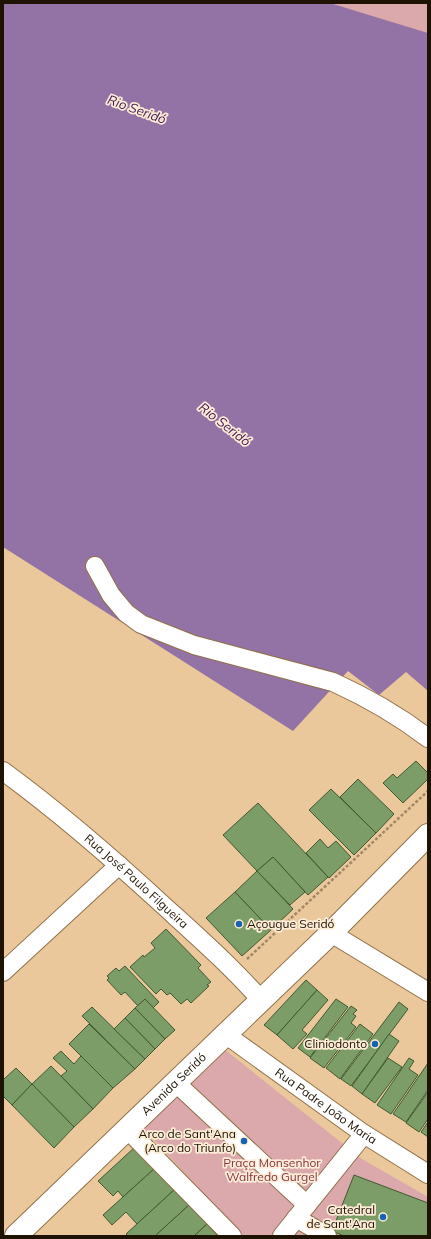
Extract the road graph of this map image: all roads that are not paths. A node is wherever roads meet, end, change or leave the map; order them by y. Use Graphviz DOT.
graph roads {
  1 [pos="95,566"];
  2 [pos="428,738"];
  3 [pos="3,771"];
  4 [pos="428,835"];
  5 [pos="119,865"];
  6 [pos="336,936"];
  7 [pos="3,972"];
  8 [pos="428,992"];
  9 [pos="261,1000"];
  10 [pos="225,1034"];
  11 [pos="176,1083"];
  12 [pos="127,1129"];
  13 [pos="364,1134"];
  14 [pos="428,1174"];
  15 [pos="301,1211"];
  16 [pos="16,1236"];
  17 [pos="232,1236"];
  18 [pos="282,1236"];
  19 [pos="327,1236"];
  1 -- 2 [label="street"];
  3 -- 5 [label="street, Rua José Paulo Filgueira"];
  4 -- 6 [label="main road, Avenida Seridó"];
  5 -- 7 [label="street"];
  5 -- 9 [label="street, Rua José Paulo Filgueira"];
  6 -- 8 [label="street"];
  6 -- 9 [label="main road, Avenida Seridó"];
  9 -- 10 [label="main road, Avenida Seridó"];
  10 -- 11 [label="main road, Avenida Seridó"];
  10 -- 13 [label="street, Rua Padre João Maria"];
  11 -- 12 [label="main road, Avenida Seridó"];
  11 -- 15 [label="street"];
  12 -- 16 [label="main road, Avenida Seridó"];
  12 -- 17 [label="street"];
  13 -- 14 [label="street, Rua Padre João Maria"];
  13 -- 15 [label="street"];
  15 -- 18 [label="street"];
  15 -- 19 [label="street"];
}
